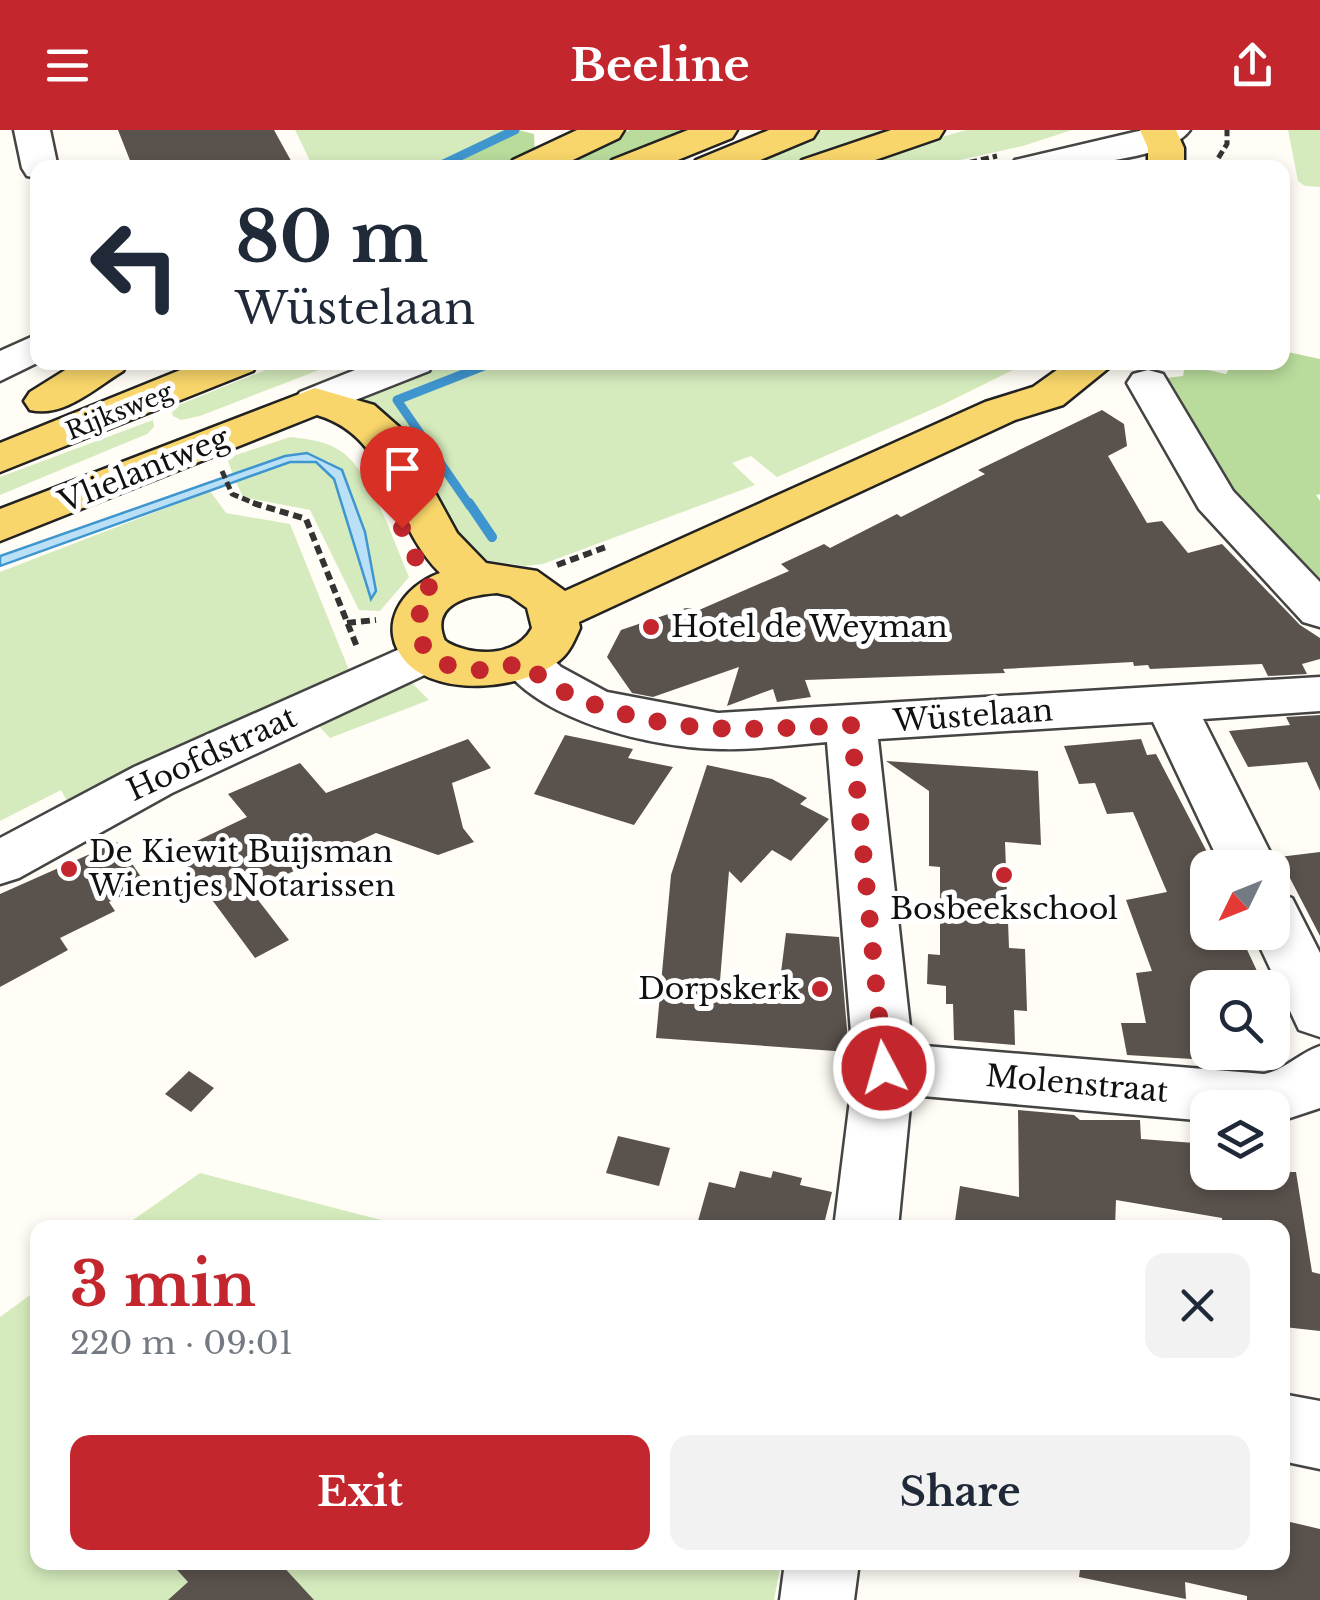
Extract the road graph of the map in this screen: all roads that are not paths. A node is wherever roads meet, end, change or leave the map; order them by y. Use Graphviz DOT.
graph roads {
  1 [pos="32,130"];
  2 [pos="606,130"];
  3 [pos="719,130"];
  4 [pos="800,130"];
  5 [pos="926,130"];
  6 [pos="1170,139"];
  7 [pos="38,160"];
  8 [pos="543,160"];
  9 [pos="645,160"];
  10 [pos="728,160"];
  11 [pos="838,160"];
  12 [pos="1067,160"];
  13 [pos="1190,160"];
  14 [pos="30,351"];
  15 [pos="0,368"];
  16 [pos="95,370"];
  17 [pos="120,370"];
  18 [pos="218,370"];
  19 [pos="394,370"];
  20 [pos="1053,370"];
  21 [pos="1085,370"];
  22 [pos="1148,383"];
  23 [pos="44,401"];
  24 [pos="301,407"];
  25 [pos="1000,411"];
  26 [pos="0,418"];
  27 [pos="0,459"];
  28 [pos="0,526"];
  29 [pos="453,587"];
  30 [pos="546,602"];
  31 [pos="1320,612"];
  32 [pos="429,653"];
  33 [pos="524,661"];
  34 [pos="1320,694"];
  35 [pos="1169,702"];
  36 [pos="851,725"];
  37 [pos="1241,850"];
  38 [pos="0,863"];
  39 [pos="1290,950"];
  40 [pos="1320,1013"];
  41 [pos="884,1068"];
  42 [pos="1320,1071"];
  43 [pos="867,1220"];
  44 [pos="1290,1428"];
  45 [pos="1320,1435"];
  46 [pos="821,1570"];
  47 [pos="817,1600"];
  1 -- 7 [label="street"];
  2 -- 8 [label="main road"];
  3 -- 9 [label="main road"];
  4 -- 10 [label="main road"];
  5 -- 11 [label="main road"];
  6 -- 12 [label="street"];
  6 -- 13 [label="main road"];
  14 -- 15 [label="street"];
  16 -- 23 [label="main road"];
  17 -- 23 [label="main road, Rijksweg"];
  18 -- 27 [label="main road, Rijksweg"];
  19 -- 24 [label="street, Vlielantweg"];
  20 -- 25 [label="main road"];
  21 -- 25 [label="main road"];
  22 -- 31 [label="street"];
  23 -- 26 [label="main road, Rijksweg"];
  24 -- 28 [label="main road, Vlielantweg"];
  24 -- 29 [label="main road"];
  25 -- 30 [label="main road"];
  29 -- 30 [label="main road"];
  29 -- 32 [label="main road"];
  30 -- 33 [label="main road"];
  32 -- 33 [label="main road"];
  32 -- 38 [label="street, Hoofdstraat"];
  33 -- 36 [label="street, Wüstelaan"];
  34 -- 35 [label="street, Wüstelaan"];
  35 -- 36 [label="street, Wüstelaan"];
  35 -- 37 [label="street"];
  36 -- 41 [label="street"];
  39 -- 40 [label="street"];
  41 -- 42 [label="street, Molenstraat"];
  41 -- 43 [label="street"];
  44 -- 45 [label="street"];
  46 -- 47 [label="street"];
}
